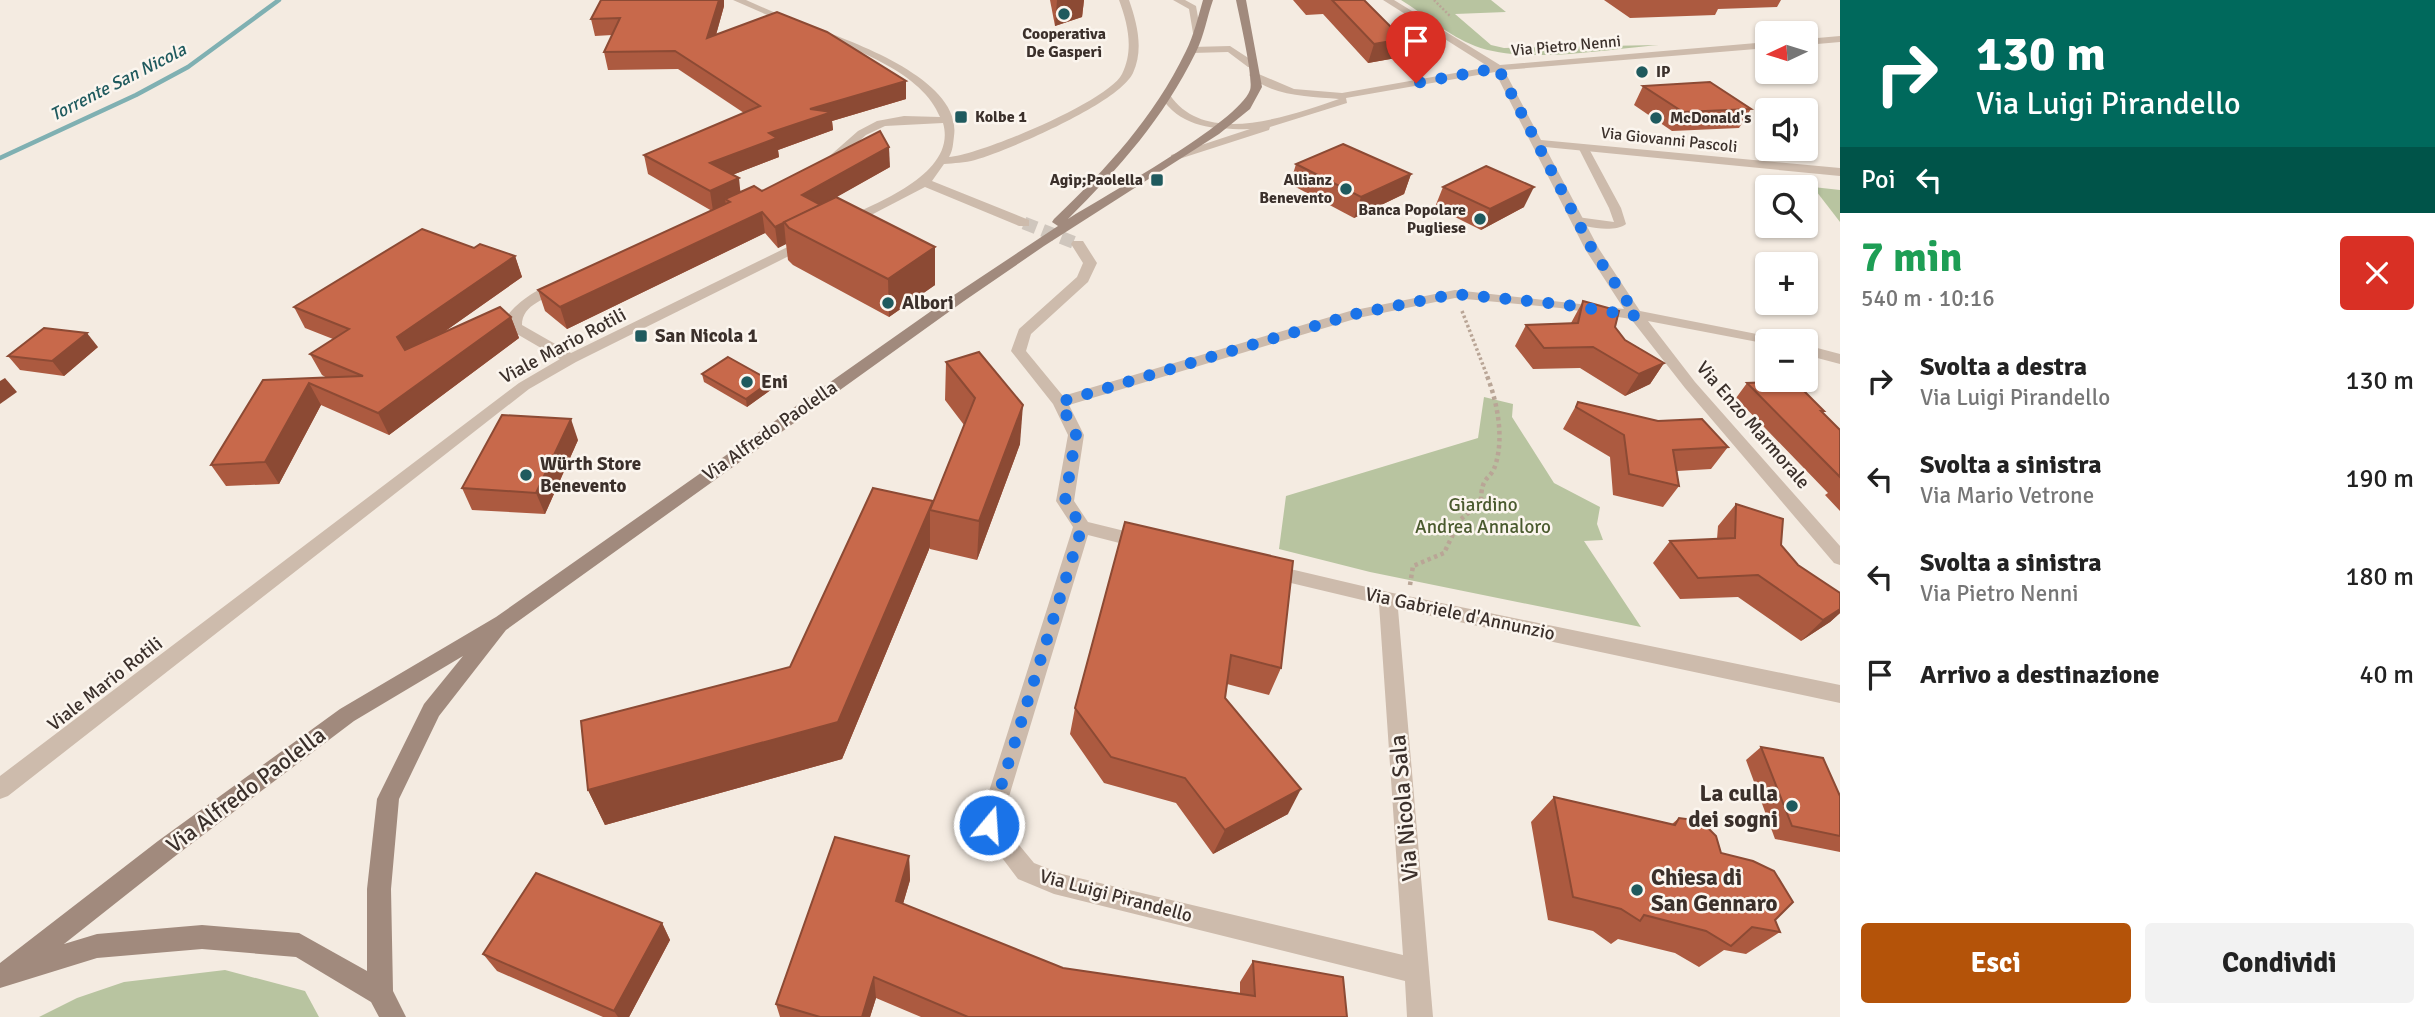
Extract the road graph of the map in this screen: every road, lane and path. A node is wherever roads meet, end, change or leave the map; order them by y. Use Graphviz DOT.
graph roads {
  1 [pos="738,0"];
  2 [pos="1124,0"];
  3 [pos="1178,0"];
  4 [pos="1208,0"];
  5 [pos="1241,0"];
  6 [pos="1388,0"];
  7 [pos="1198,33"];
  8 [pos="1840,39"];
  9 [pos="1818,41"];
  10 [pos="1755,46"];
  11 [pos="1192,50"];
  12 [pos="1498,68"];
  13 [pos="1253,70"];
  14 [pos="1370,92"];
  15 [pos="1166,97"];
  16 [pos="948,120"];
  17 [pos="1279,122"];
  18 [pos="1224,125"];
  19 [pos="1538,143"];
  20 [pos="1583,148"];
  21 [pos="1175,157"];
  22 [pos="941,161"];
  23 [pos="820,167"];
  24 [pos="1840,172"];
  25 [pos="924,182"];
  26 [pos="1577,220"];
  27 [pos="1024,223"];
  28 [pos="1039,243"];
  29 [pos="1078,244"];
  30 [pos="577,279"];
  31 [pos="1455,294"];
  32 [pos="1637,316"];
  33 [pos="1755,338"];
  34 [pos="1818,353"];
  35 [pos="571,359"];
  36 [pos="1840,359"];
  37 [pos="1060,402"];
  38 [pos="1082,527"];
  39 [pos="1161,546"];
  40 [pos="1840,558"];
  41 [pos="1255,568"];
  42 [pos="1399,601"];
  43 [pos="503,622"];
  44 [pos="1840,694"];
  45 [pos="0,789"];
  46 [pos="1417,971"];
  47 [pos="1,978"];
  48 [pos="380,993"];
  49 [pos="393,1017"];
  50 [pos="1420,1017"];
  1 -- 16 [label="street"];
  2 -- 22 [label="street"];
  3 -- 7 [label="street"];
  4 -- 7 [label="main road, Via Alfredo Paolella"];
  5 -- 13 [label="main road, Via Alfredo Paolella"];
  6 -- 12 [label="street"];
  7 -- 11 [label="main road, Via Alfredo Paolella"];
  8 -- 9 [label="street"];
  10 -- 12 [label="street, Via Pietro Nenni"];
  11 -- 13 [label="street"];
  11 -- 15 [label="main road, Via Alfredo Paolella"];
  12 -- 14 [label="street, Via Pietro Nenni"];
  12 -- 19 [label="street, Via Enzo Marmorale"];
  13 -- 14 [label="street, Via Pietro Nenni"];
  13 -- 18 [label="main road, Via Alfredo Paolella"];
  14 -- 17 [label="street, Via Pietro Nenni"];
  15 -- 18 [label="street"];
  15 -- 28 [label="main road, Via Alfredo Paolella"];
  16 -- 22 [label="street, Viale Mario Rotili"];
  16 -- 23 [label="street"];
  17 -- 18 [label="street, Via Pietro Nenni"];
  17 -- 21 [label="street"];
  18 -- 21 [label="main road, Via Alfredo Paolella"];
  19 -- 20 [label="street, Via Giovanni Pascoli"];
  19 -- 26 [label="street, Via Enzo Marmorale"];
  20 -- 24 [label="street, Via Giovanni Pascoli"];
  20 -- 26 [label="lane"];
  21 -- 28 [label="main road, Via Alfredo Paolella"];
  22 -- 25 [label="street, Viale Mario Rotili"];
  25 -- 27 [label="street"];
  25 -- 35 [label="street, Viale Mario Rotili"];
  26 -- 32 [label="street, Via Enzo Marmorale"];
  28 -- 43 [label="main road, Via Alfredo Paolella"];
  29 -- 37 [label="street"];
  30 -- 35 [label="street"];
  31 -- 32 [label="street"];
  31 -- 37 [label="street"];
  31 -- 42 [label="path"];
  32 -- 33 [label="street"];
  32 -- 40 [label="street, Via Enzo Marmorale"];
  34 -- 36 [label="street"];
  35 -- 45 [label="street, Viale Mario Rotili"];
  37 -- 38 [label="street"];
  38 -- 39 [label="street"];
  38 -- 46 [label="street, Via Luigi Pirandello"];
  41 -- 42 [label="street, Via Gabriele d'Annunzio"];
  42 -- 44 [label="street, Via Gabriele d'Annunzio"];
  42 -- 46 [label="street, Via Nicola Sala"];
  43 -- 47 [label="main road, Via Alfredo Paolella"];
  43 -- 48 [label="main road, Via Alfredo Paolella"];
  46 -- 50 [label="street, Via Nicola Sala"];
  47 -- 48 [label="main road"];
  48 -- 49 [label="main road"];
}
